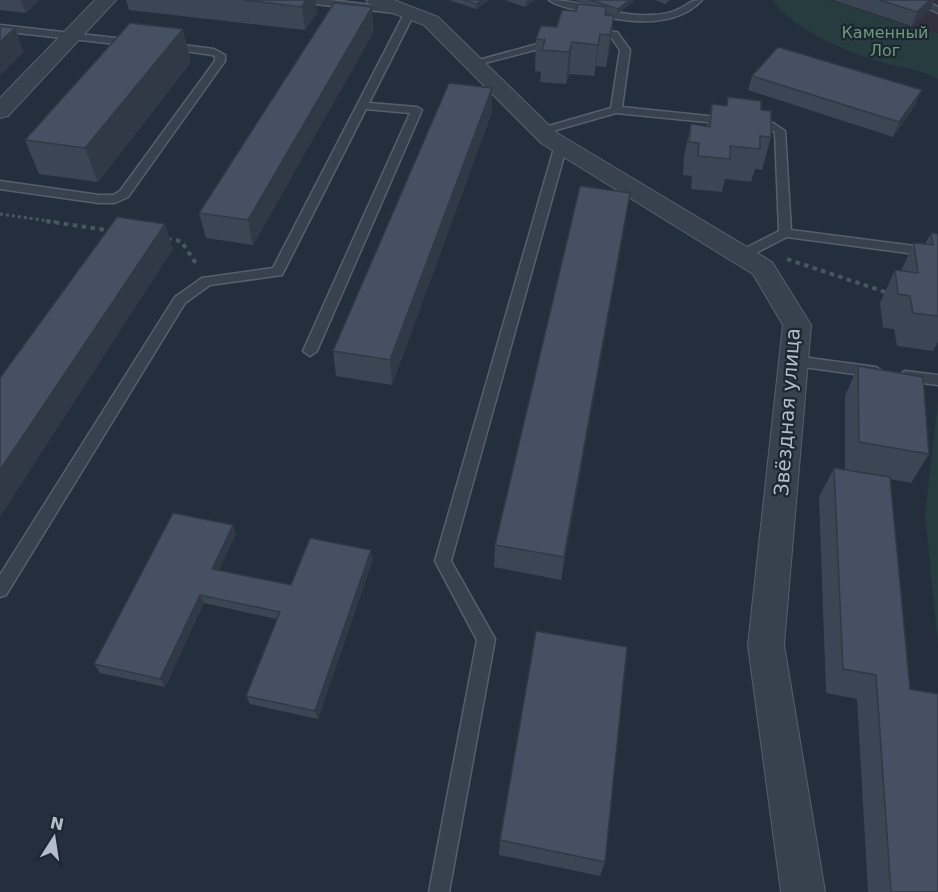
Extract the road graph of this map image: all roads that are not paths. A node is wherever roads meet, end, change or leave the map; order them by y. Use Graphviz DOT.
graph roads {
  1 [pos="106,0"];
  2 [pos="306,0"];
  3 [pos="376,0"];
  4 [pos="554,0"];
  5 [pos="697,0"];
  6 [pos="916,0"];
  7 [pos="938,10"];
  8 [pos="410,12"];
  9 [pos="0,28"];
  10 [pos="585,35"];
  11 [pos="72,36"];
  12 [pos="562,40"];
  13 [pos="473,63"];
  14 [pos="361,105"];
  15 [pos="616,110"];
  16 [pos="0,111"];
  17 [pos="551,138"];
  18 [pos="0,185"];
  19 [pos="785,233"];
  20 [pos="748,252"];
  21 [pos="938,254"];
  22 [pos="310,351"];
  23 [pos="794,361"];
  24 [pos="938,380"];
  25 [pos="0,590"];
  26 [pos="439,892"];
  27 [pos="803,892"];
  1 -- 11 [label="street"];
  2 -- 8 [label="lane"];
  3 -- 8 [label="street, Звёздная улица"];
  4 -- 5 [label="lane"];
  6 -- 7 [label="lane"];
  8 -- 13 [label="street, Звёздная улица"];
  8 -- 14 [label="lane"];
  9 -- 11 [label="lane"];
  10 -- 15 [label="lane"];
  11 -- 16 [label="street"];
  11 -- 18 [label="lane"];
  12 -- 13 [label="lane"];
  13 -- 17 [label="street, Звёздная улица"];
  14 -- 22 [label="lane"];
  14 -- 25 [label="lane"];
  15 -- 17 [label="lane"];
  15 -- 19 [label="lane"];
  17 -- 20 [label="street, Звёздная улица"];
  17 -- 26 [label="lane"];
  19 -- 20 [label="lane"];
  19 -- 21 [label="lane"];
  20 -- 23 [label="street, Звёздная улица"];
  23 -- 24 [label="lane"];
  23 -- 27 [label="street, Звёздная улица"];
}
